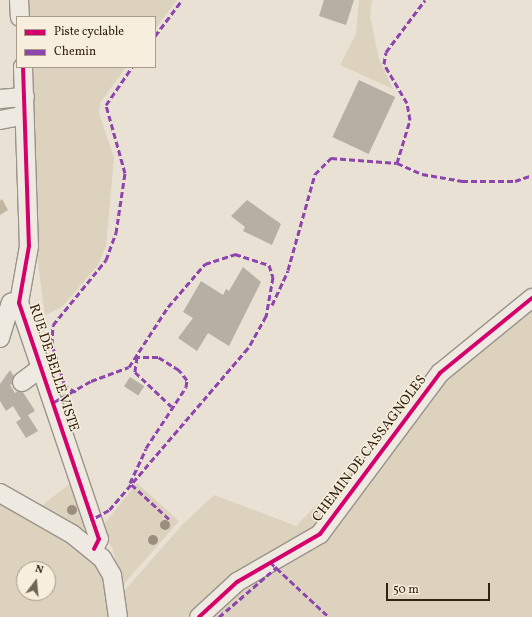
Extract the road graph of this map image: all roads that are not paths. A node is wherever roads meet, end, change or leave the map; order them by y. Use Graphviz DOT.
graph roads {
  1 [pos="19,0"];
  2 [pos="20,16"];
  3 [pos="23,68"];
  4 [pos="24,97"];
  5 [pos="0,99"];
  6 [pos="25,115"];
  7 [pos="0,120"];
  8 [pos="532,298"];
  9 [pos="10,302"];
  10 [pos="0,338"];
  11 [pos="42,367"];
  12 [pos="22,382"];
  13 [pos="0,493"];
  14 [pos="94,549"];
  15 [pos="118,617"];
  16 [pos="199,617"];
  1 -- 2 [label="street"];
  3 -- 4 [label="street, RUE DE BELLE VISTE"];
  4 -- 5 [label="street"];
  4 -- 6 [label="street, RUE DE BELLE VISTE"];
  6 -- 7 [label="street"];
  6 -- 9 [label="street, RUE DE BELLE VISTE"];
  8 -- 16 [label="street, CHEMIN DE CASSAGNOLES"];
  9 -- 10 [label="street"];
  9 -- 11 [label="street, RUE DE BELLE VISTE"];
  11 -- 12 [label="street"];
  11 -- 14 [label="street, RUE DE BELLE VISTE"];
  13 -- 14 [label="street"];
  14 -- 15 [label="street"];
}
